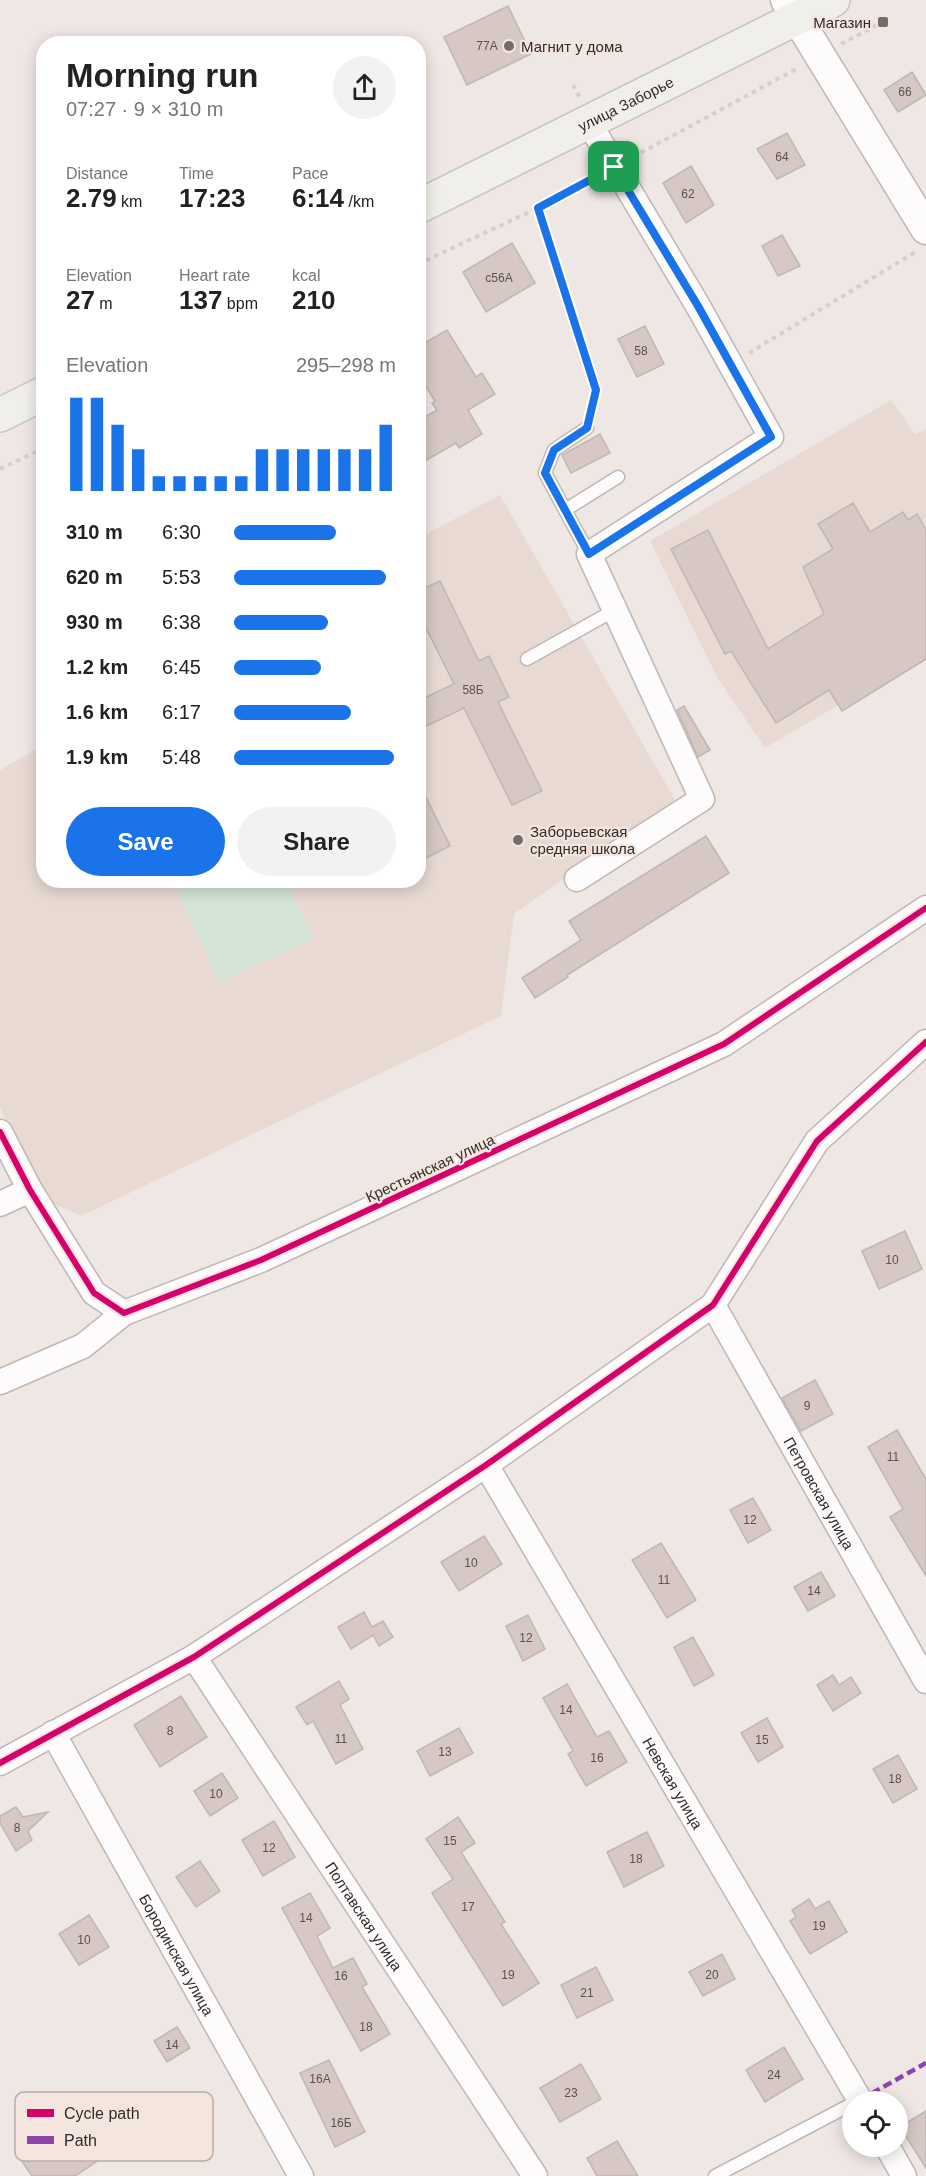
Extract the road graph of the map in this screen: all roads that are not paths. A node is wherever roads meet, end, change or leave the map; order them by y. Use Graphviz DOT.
graph roads {
  1 [pos="833,0"];
  2 [pos="792,10"];
  3 [pos="589,123"];
  4 [pos="426,203"];
  5 [pos="926,229"];
  6 [pos="36,397"];
  7 [pos="0,415"];
  8 [pos="587,428"];
  9 [pos="618,477"];
  10 [pos="566,510"];
  11 [pos="589,554"];
  12 [pos="615,610"];
  13 [pos="527,659"];
  14 [pos="578,879"];
  15 [pos="926,908"];
  16 [pos="926,1042"];
  17 [pos="0,1132"];
  18 [pos="30,1190"];
  19 [pos="0,1204"];
  20 [pos="713,1305"];
  21 [pos="124,1313"];
  22 [pos="0,1382"];
  23 [pos="486,1465"];
  24 [pos="194,1657"];
  25 [pos="926,1681"];
  26 [pos="53,1733"];
  27 [pos="0,1763"];
  28 [pos="851,2091"];
  29 [pos="842,2110"];
  30 [pos="893,2157"];
  31 [pos="301,2176"];
  32 [pos="535,2176"];
  33 [pos="715,2176"];
  34 [pos="904,2176"];
  1 -- 2 [label="main road, улица Заборье"];
  2 -- 3 [label="main road, улица Заборье"];
  2 -- 5 [label="street"];
  3 -- 4 [label="main road, улица Заборье"];
  3 -- 11 [label="street"];
  6 -- 7 [label="main road"];
  8 -- 10 [label="lane"];
  9 -- 10 [label="lane"];
  10 -- 11 [label="lane"];
  11 -- 12 [label="street"];
  12 -- 13 [label="lane"];
  12 -- 14 [label="street"];
  15 -- 21 [label="street, Крестьянская улица"];
  16 -- 20 [label="street"];
  17 -- 18 [label="street"];
  18 -- 19 [label="street"];
  18 -- 21 [label="street"];
  20 -- 23 [label="street"];
  20 -- 25 [label="street, Петровская улица"];
  21 -- 22 [label="street, Крестьянская улица"];
  23 -- 24 [label="street"];
  23 -- 28 [label="street, Невская улица"];
  24 -- 26 [label="street"];
  24 -- 32 [label="street, Полтавская улица"];
  26 -- 27 [label="street"];
  26 -- 31 [label="street, Бородинская улица"];
  29 -- 33 [label="lane"];
  30 -- 34 [label="street"];
}
